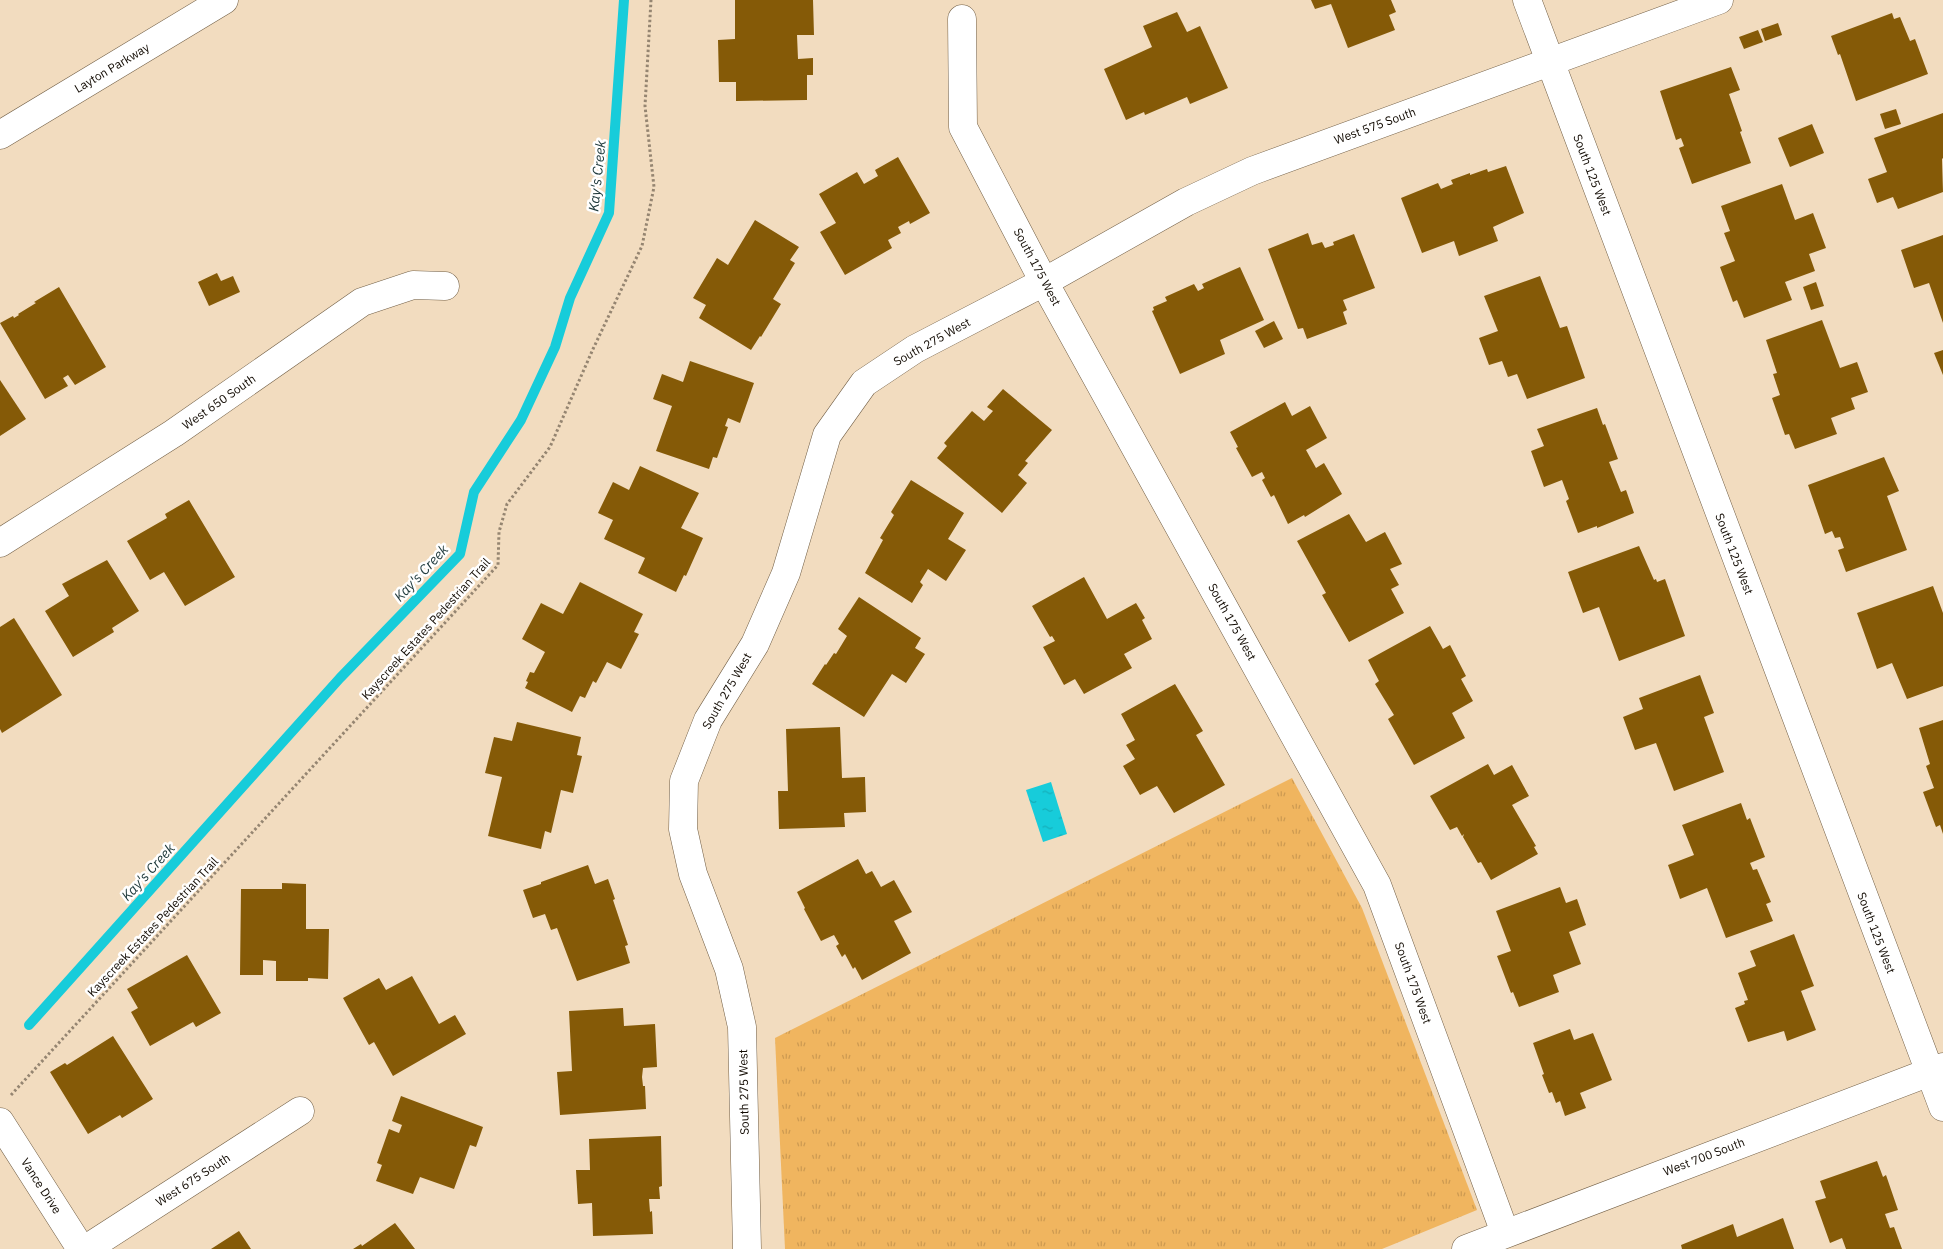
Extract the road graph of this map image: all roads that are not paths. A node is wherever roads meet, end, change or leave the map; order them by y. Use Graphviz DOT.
graph roads {
  1 [pos="224,0"];
  2 [pos="1527,0"];
  3 [pos="1718,0"];
  4 [pos="962,19"];
  5 [pos="1550,62"];
  6 [pos="0,135"];
  7 [pos="1044,282"];
  8 [pos="445,286"];
  9 [pos="0,543"];
  10 [pos="1936,1070"];
  11 [pos="1943,1108"];
  12 [pos="300,1111"];
  13 [pos="0,1122"];
  14 [pos="1506,1233"];
  15 [pos="82,1249"];
  16 [pos="86,1249"];
  17 [pos="747,1249"];
  18 [pos="1466,1249"];
  1 -- 6 [label="street, Layton Parkway"];
  2 -- 5 [label="street, South 125 West"];
  3 -- 5 [label="street, West 575 South"];
  4 -- 7 [label="street, South 175 West"];
  5 -- 7 [label="street, West 575 South"];
  5 -- 10 [label="street, South 125 West"];
  7 -- 14 [label="street, South 175 West"];
  7 -- 17 [label="street, South 275 West"];
  8 -- 9 [label="street, West 650 South"];
  10 -- 11 [label="street, South 125 West"];
  10 -- 14 [label="street, West 700 South"];
  12 -- 16 [label="street, West 675 South"];
  13 -- 15 [label="street, Vance Drive"];
  14 -- 18 [label="street, West 700 South"];
}
